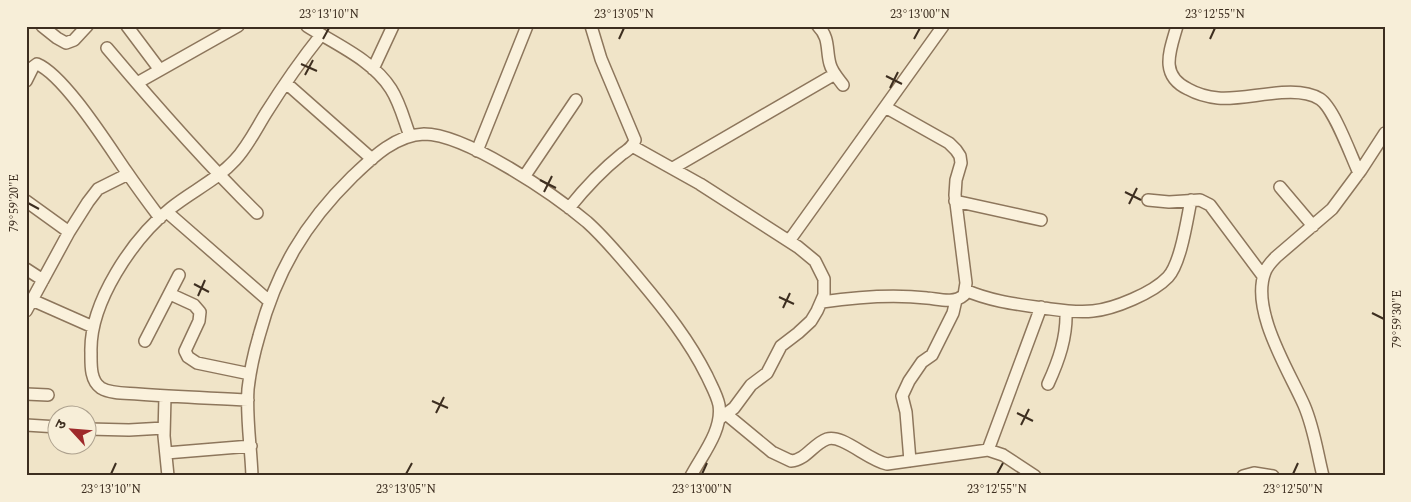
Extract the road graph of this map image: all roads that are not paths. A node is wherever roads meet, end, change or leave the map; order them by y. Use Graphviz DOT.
graph roads {
  1 [pos="42,26"];
  2 [pos="87,26"];
  3 [pos="126,26"];
  4 [pos="238,26"];
  5 [pos="307,26"];
  6 [pos="393,26"];
  7 [pos="527,26"];
  8 [pos="591,26"];
  9 [pos="818,26"];
  10 [pos="943,26"];
  11 [pos="1177,26"];
  12 [pos="320,35"];
  13 [pos="107,48"];
  14 [pos="372,69"];
  15 [pos="160,70"];
  16 [pos="835,74"];
  17 [pos="26,81"];
  18 [pos="137,83"];
  19 [pos="286,83"];
  20 [pos="843,85"];
  21 [pos="576,100"];
  22 [pos="885,107"];
  23 [pos="1385,133"];
  24 [pos="410,136"];
  25 [pos="632,146"];
  26 [pos="477,151"];
  27 [pos="372,159"];
  28 [pos="673,168"];
  29 [pos="1359,173"];
  30 [pos="128,174"];
  31 [pos="218,175"];
  32 [pos="524,177"];
  33 [pos="1280,187"];
  34 [pos="1148,200"];
  35 [pos="1191,200"];
  36 [pos="26,201"];
  37 [pos="955,201"];
  38 [pos="569,208"];
  39 [pos="257,213"];
  40 [pos="163,215"];
  41 [pos="1041,220"];
  42 [pos="1313,226"];
  43 [pos="69,232"];
  44 [pos="789,241"];
  45 [pos="26,269"];
  46 [pos="179,275"];
  47 [pos="1264,276"];
  48 [pos="43,280"];
  49 [pos="965,290"];
  50 [pos="170,294"];
  51 [pos="32,300"];
  52 [pos="956,300"];
  53 [pos="270,301"];
  54 [pos="822,302"];
  55 [pos="1041,307"];
  56 [pos="1066,311"];
  57 [pos="26,312"];
  58 [pos="92,327"];
  59 [pos="144,342"];
  60 [pos="250,374"];
  61 [pos="1048,384"];
  62 [pos="26,394"];
  63 [pos="48,395"];
  64 [pos="164,396"];
  65 [pos="248,400"];
  66 [pos="722,416"];
  67 [pos="26,425"];
  68 [pos="48,426"];
  69 [pos="164,428"];
  70 [pos="98,429"];
  71 [pos="250,446"];
  72 [pos="988,450"];
  73 [pos="166,453"];
  74 [pos="910,461"];
  75 [pos="168,476"];
  76 [pos="252,476"];
  77 [pos="691,476"];
  78 [pos="1035,476"];
  79 [pos="1244,476"];
  80 [pos="1273,476"];
  81 [pos="1322,476"];
  1 -- 2 [label="street"];
  3 -- 15 [label="street"];
  4 -- 15 [label="street"];
  5 -- 12 [label="street"];
  6 -- 14 [label="street"];
  7 -- 26 [label="street"];
  8 -- 25 [label="street"];
  9 -- 16 [label="street"];
  10 -- 22 [label="street"];
  11 -- 29 [label="street"];
  12 -- 14 [label="street"];
  12 -- 19 [label="street"];
  13 -- 18 [label="street"];
  14 -- 24 [label="street"];
  15 -- 18 [label="street"];
  16 -- 20 [label="street"];
  16 -- 28 [label="street"];
  17 -- 30 [label="street"];
  18 -- 31 [label="street"];
  19 -- 27 [label="street"];
  19 -- 31 [label="street"];
  21 -- 32 [label="street"];
  22 -- 37 [label="street"];
  22 -- 44 [label="street"];
  23 -- 29 [label="street"];
  24 -- 26 [label="street"];
  24 -- 27 [label="street"];
  25 -- 28 [label="street"];
  25 -- 38 [label="street"];
  26 -- 32 [label="street"];
  27 -- 53 [label="street"];
  28 -- 44 [label="street"];
  29 -- 42 [label="street"];
  30 -- 40 [label="street"];
  30 -- 43 [label="street"];
  31 -- 39 [label="street"];
  31 -- 40 [label="street"];
  32 -- 38 [label="street"];
  33 -- 42 [label="street"];
  34 -- 35 [label="street"];
  35 -- 47 [label="street"];
  35 -- 56 [label="street"];
  36 -- 43 [label="street"];
  37 -- 41 [label="street"];
  37 -- 49 [label="street"];
  38 -- 66 [label="street"];
  40 -- 53 [label="street"];
  40 -- 58 [label="street"];
  42 -- 47 [label="street"];
  43 -- 48 [label="street"];
  44 -- 54 [label="street"];
  45 -- 48 [label="street"];
  46 -- 50 [label="street"];
  47 -- 81 [label="street"];
  48 -- 51 [label="street"];
  49 -- 52 [label="street"];
  49 -- 55 [label="street"];
  50 -- 59 [label="street"];
  50 -- 60 [label="street"];
  51 -- 57 [label="street"];
  51 -- 58 [label="street"];
  52 -- 54 [label="street"];
  52 -- 74 [label="street"];
  53 -- 60 [label="street"];
  54 -- 66 [label="street"];
  55 -- 56 [label="street"];
  55 -- 72 [label="street"];
  56 -- 61 [label="street"];
  58 -- 64 [label="street"];
  60 -- 65 [label="street"];
  62 -- 63 [label="street"];
  64 -- 65 [label="street"];
  64 -- 69 [label="street"];
  65 -- 71 [label="street"];
  66 -- 74 [label="street"];
  66 -- 77 [label="street"];
  67 -- 68 [label="street"];
  69 -- 70 [label="street"];
  69 -- 73 [label="street"];
  71 -- 73 [label="street"];
  71 -- 76 [label="street"];
  72 -- 74 [label="street"];
  72 -- 78 [label="street"];
  73 -- 75 [label="street"];
  79 -- 80 [label="street"];
}
